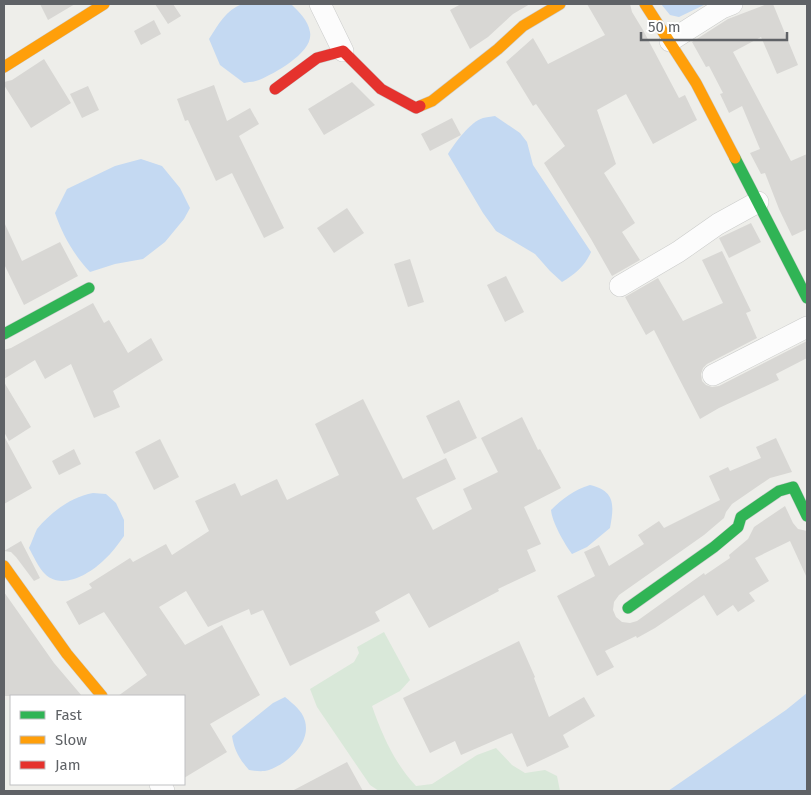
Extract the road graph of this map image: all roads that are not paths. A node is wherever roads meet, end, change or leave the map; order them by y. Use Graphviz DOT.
graph roads {
  1 [pos="104,4"];
  2 [pos="320,4"];
  3 [pos="560,4"];
  4 [pos="645,4"];
  5 [pos="732,4"];
  6 [pos="670,41"];
  7 [pos="343,51"];
  8 [pos="4,67"];
  9 [pos="275,89"];
  10 [pos="758,202"];
  11 [pos="620,286"];
  12 [pos="88,288"];
  13 [pos="807,298"];
  14 [pos="807,328"];
  15 [pos="4,334"];
  16 [pos="713,375"];
  17 [pos="807,516"];
  18 [pos="4,566"];
  19 [pos="628,608"];
  20 [pos="101,695"];
  1 -- 8 [label="street"];
  2 -- 7 [label="street"];
  3 -- 7 [label="street"];
  4 -- 6 [label="street"];
  5 -- 6 [label="street"];
  6 -- 10 [label="street"];
  7 -- 9 [label="street"];
  10 -- 11 [label="street"];
  10 -- 13 [label="street"];
  12 -- 15 [label="street"];
  14 -- 16 [label="street"];
  17 -- 19 [label="street"];
  18 -- 20 [label="street"];
}
